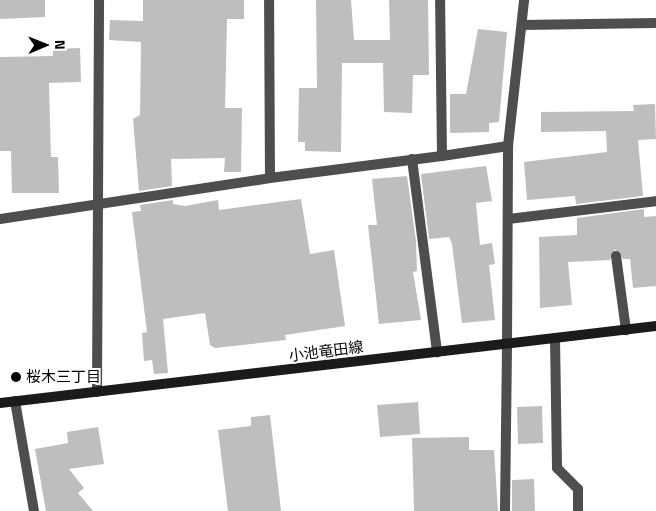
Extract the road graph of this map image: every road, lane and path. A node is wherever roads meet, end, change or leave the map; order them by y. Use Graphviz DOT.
graph roads {
  1 [pos="99,0"];
  2 [pos="269,0"];
  3 [pos="440,0"];
  4 [pos="524,0"];
  5 [pos="656,23"];
  6 [pos="522,25"];
  7 [pos="508,146"];
  8 [pos="442,156"];
  9 [pos="412,159"];
  10 [pos="270,178"];
  11 [pos="656,201"];
  12 [pos="96,206"];
  13 [pos="0,219"];
  14 [pos="508,219"];
  15 [pos="616,256"];
  16 [pos="656,326"];
  17 [pos="626,330"];
  18 [pos="555,338"];
  19 [pos="507,343"];
  20 [pos="437,352"];
  21 [pos="97,392"];
  22 [pos="15,401"];
  23 [pos="0,403"];
  24 [pos="34,511"];
  25 [pos="505,511"];
  26 [pos="578,511"];
  1 -- 12 [label="street"];
  2 -- 10 [label="street"];
  3 -- 8 [label="street"];
  4 -- 6 [label="street"];
  5 -- 6 [label="street"];
  6 -- 7 [label="street"];
  7 -- 8 [label="street"];
  7 -- 14 [label="street"];
  8 -- 9 [label="street"];
  9 -- 10 [label="street"];
  9 -- 20 [label="street"];
  10 -- 12 [label="street"];
  11 -- 14 [label="street"];
  12 -- 13 [label="street"];
  12 -- 21 [label="street"];
  14 -- 19 [label="street"];
  15 -- 17 [label="street"];
  16 -- 17 [label="main road, 小池竜田線"];
  17 -- 18 [label="main road, 小池竜田線"];
  18 -- 19 [label="main road, 小池竜田線"];
  18 -- 26 [label="street"];
  19 -- 20 [label="main road, 小池竜田線"];
  19 -- 25 [label="street"];
  20 -- 21 [label="main road, 小池竜田線"];
  21 -- 22 [label="main road, 小池竜田線"];
  22 -- 23 [label="main road, 小池竜田線"];
  22 -- 24 [label="street"];
}
